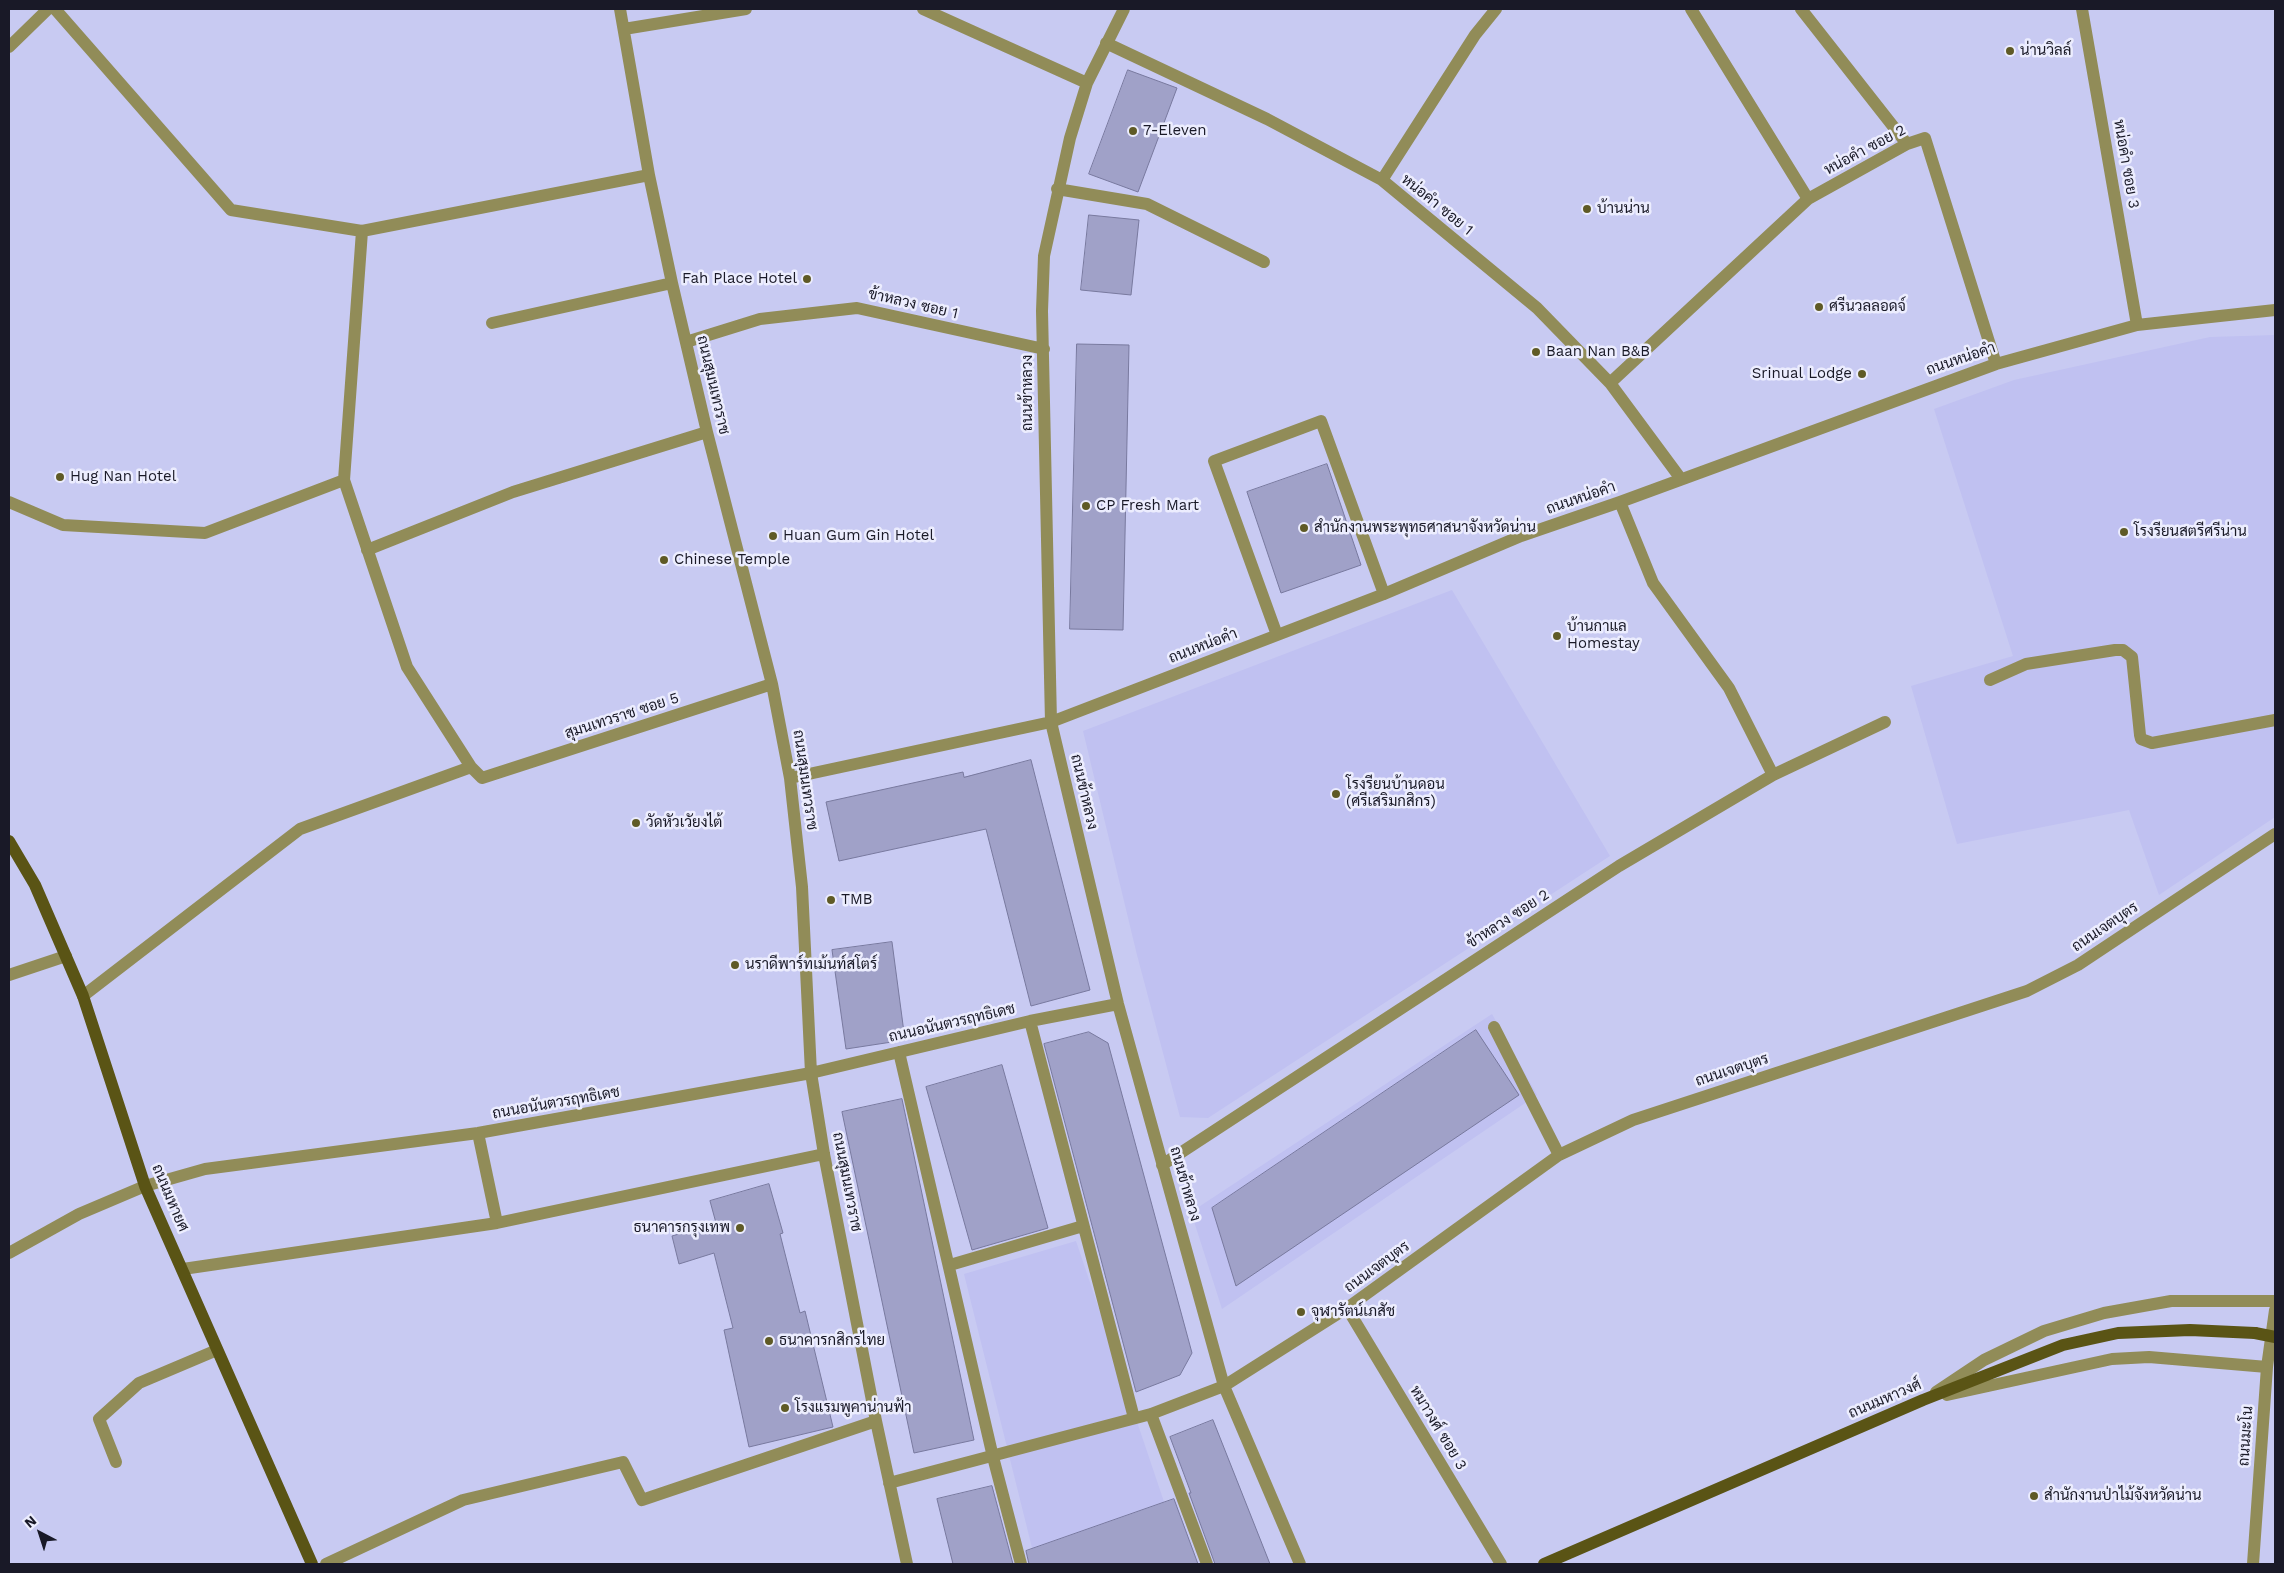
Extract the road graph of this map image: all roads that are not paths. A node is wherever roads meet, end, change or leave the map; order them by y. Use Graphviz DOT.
graph roads {
  1 [pos="48,9"];
  2 [pos="55,9"];
  3 [pos="620,9"];
  4 [pos="746,9"];
  5 [pos="923,9"];
  6 [pos="1124,9"];
  7 [pos="1496,9"];
  8 [pos="1691,9"];
  9 [pos="1801,9"];
  10 [pos="2082,9"];
  11 [pos="624,29"];
  12 [pos="1106,43"];
  13 [pos="9,47"];
  14 [pos="1087,83"];
  15 [pos="1907,144"];
  16 [pos="649,175"];
  17 [pos="1382,180"];
  18 [pos="1057,189"];
  19 [pos="1808,199"];
  20 [pos="362,231"];
  21 [pos="1264,262"];
  22 [pos="672,284"];
  23 [pos="2275,310"];
  24 [pos="492,323"];
  25 [pos="2137,325"];
  26 [pos="686,342"];
  27 [pos="1044,350"];
  28 [pos="1996,364"];
  29 [pos="1610,384"];
  30 [pos="707,432"];
  31 [pos="1681,479"];
  32 [pos="344,480"];
  33 [pos="9,502"];
  34 [pos="1620,502"];
  35 [pos="368,550"];
  36 [pos="1384,594"];
  37 [pos="1277,635"];
  38 [pos="1990,680"];
  39 [pos="772,684"];
  40 [pos="2275,720"];
  41 [pos="1051,722"];
  42 [pos="1885,722"];
  43 [pos="472,767"];
  44 [pos="1773,775"];
  45 [pos="790,778"];
  46 [pos="2275,834"];
  47 [pos="9,841"];
  48 [pos="66,956"];
  49 [pos="9,975"];
  50 [pos="83,996"];
  51 [pos="1118,1004"];
  52 [pos="1030,1021"];
  53 [pos="1494,1027"];
  54 [pos="899,1052"];
  55 [pos="811,1073"];
  56 [pos="478,1133"];
  57 [pos="824,1154"];
  58 [pos="1559,1155"];
  59 [pos="1162,1164"];
  60 [pos="146,1186"];
  61 [pos="497,1223"];
  62 [pos="1083,1226"];
  63 [pos="9,1253"];
  64 [pos="950,1265"];
  65 [pos="182,1269"];
  66 [pos="2275,1301"];
  67 [pos="1347,1308"];
  68 [pos="2275,1310"];
  69 [pos="2275,1337"];
  70 [pos="217,1350"];
  71 [pos="2267,1367"];
  72 [pos="1224,1386"];
  73 [pos="1923,1400"];
  74 [pos="1151,1414"];
  75 [pos="1134,1418"];
  76 [pos="876,1421"];
  77 [pos="993,1457"];
  78 [pos="116,1462"];
  79 [pos="889,1483"];
  80 [pos="312,1564"];
  81 [pos="326,1564"];
  82 [pos="907,1564"];
  83 [pos="1021,1564"];
  84 [pos="1207,1564"];
  85 [pos="1300,1564"];
  86 [pos="1501,1564"];
  87 [pos="1544,1564"];
  88 [pos="2253,1564"];
  1 -- 13 [label="street"];
  2 -- 20 [label="street"];
  3 -- 11 [label="street, ถนนสุมนเทวราช"];
  4 -- 11 [label="street"];
  5 -- 14 [label="street"];
  6 -- 12 [label="street, ถนนข้าหลวง"];
  7 -- 17 [label="street"];
  8 -- 19 [label="street"];
  9 -- 15 [label="street"];
  10 -- 25 [label="street, หน่อคำ ซอย 3"];
  11 -- 16 [label="street, ถนนสุมนเทวราช"];
  12 -- 14 [label="street, ถนนข้าหลวง"];
  12 -- 17 [label="street, หน่อคำ ซอย 1"];
  14 -- 18 [label="street, ถนนข้าหลวง"];
  15 -- 19 [label="street, หน่อคำ ซอย 2"];
  15 -- 28 [label="street, หน่อคำ ซอย 2"];
  16 -- 20 [label="street"];
  16 -- 22 [label="street, ถนนสุมนเทวราช"];
  17 -- 29 [label="street, หน่อคำ ซอย 1"];
  18 -- 21 [label="street"];
  18 -- 27 [label="street, ถนนข้าหลวง"];
  19 -- 29 [label="street, หน่อคำ ซอย 2"];
  20 -- 32 [label="street"];
  22 -- 24 [label="street"];
  22 -- 26 [label="street, ถนนสุมนเทวราช"];
  23 -- 25 [label="street, ถนนหน่อคำ"];
  25 -- 28 [label="street, ถนนหน่อคำ"];
  26 -- 27 [label="street, ข้าหลวง ซอย 1"];
  26 -- 30 [label="street, ถนนสุมนเทวราช"];
  27 -- 41 [label="street, ถนนข้าหลวง"];
  28 -- 31 [label="street, ถนนหน่อคำ"];
  29 -- 31 [label="street, หน่อคำ ซอย 1"];
  30 -- 35 [label="street"];
  30 -- 39 [label="street, ถนนสุมนเทวราช"];
  31 -- 34 [label="street, ถนนหน่อคำ"];
  32 -- 33 [label="street"];
  32 -- 35 [label="street"];
  34 -- 36 [label="street, ถนนหน่อคำ"];
  34 -- 44 [label="street"];
  35 -- 43 [label="street"];
  36 -- 37 [label="street, ถนนหน่อคำ"];
  36 -- 37 [label="street"];
  37 -- 41 [label="street, ถนนหน่อคำ"];
  38 -- 40 [label="street"];
  39 -- 43 [label="street, สุมนเทวราช ซอย 5"];
  39 -- 45 [label="street, ถนนสุมนเทวราช"];
  41 -- 45 [label="street, ถนนหน่อคำ"];
  41 -- 51 [label="street, ถนนข้าหลวง"];
  42 -- 44 [label="street, ข้าหลวง ซอย 2"];
  43 -- 50 [label="street"];
  44 -- 59 [label="street, ข้าหลวง ซอย 2"];
  45 -- 55 [label="street, ถนนสุมนเทวราช"];
  46 -- 58 [label="street, ถนนเจตบุตร"];
  47 -- 48 [label="main road, ถนนมหายศ"];
  48 -- 49 [label="street"];
  48 -- 50 [label="main road, ถนนมหายศ"];
  50 -- 60 [label="main road, ถนนมหายศ"];
  51 -- 52 [label="street, ถนนอนันตวรฤทธิเดช"];
  51 -- 59 [label="street, ถนนข้าหลวง"];
  52 -- 54 [label="street, ถนนอนันตวรฤทธิเดช"];
  52 -- 62 [label="street"];
  53 -- 58 [label="street"];
  54 -- 55 [label="street, ถนนอนันตวรฤทธิเดช"];
  54 -- 64 [label="street"];
  55 -- 56 [label="street, ถนนอนันตวรฤทธิเดช"];
  55 -- 57 [label="street, ถนนสุมนเทวราช"];
  56 -- 60 [label="street, ถนนอนันตวรฤทธิเดช"];
  56 -- 61 [label="street"];
  57 -- 61 [label="street"];
  57 -- 76 [label="street, ถนนสุมนเทวราช"];
  58 -- 67 [label="street, ถนนเจตบุตร"];
  59 -- 72 [label="street, ถนนข้าหลวง"];
  60 -- 63 [label="street, ถนนอนันตวรฤทธิเดช"];
  60 -- 65 [label="main road, ถนนมหายศ"];
  61 -- 65 [label="street"];
  62 -- 64 [label="street"];
  62 -- 75 [label="street"];
  64 -- 77 [label="street"];
  65 -- 70 [label="main road, ถนนมหายศ"];
  66 -- 73 [label="street"];
  67 -- 72 [label="street, ถนนเจตบุตร"];
  67 -- 86 [label="street, หมาวงศ์ ซอย 3"];
  68 -- 71 [label="street, ถนนมะโน"];
  69 -- 73 [label="main road, ถนนมหาวงศ์, bridge"];
  70 -- 78 [label="street"];
  70 -- 80 [label="main road, ถนนมหายศ"];
  71 -- 73 [label="street"];
  71 -- 88 [label="street, ถนนมะโน"];
  72 -- 74 [label="street, ถนนเจตบุตร"];
  72 -- 85 [label="street, ถนนข้าหลวง"];
  73 -- 87 [label="main road, ถนนมหาวงศ์"];
  74 -- 75 [label="street, ถนนเจตบุตร"];
  74 -- 84 [label="street"];
  75 -- 77 [label="street, ถนนเจตบุตร"];
  76 -- 79 [label="street, ถนนสุมนเทวราช"];
  76 -- 81 [label="street"];
  77 -- 79 [label="street, ถนนเจตบุตร"];
  77 -- 83 [label="street"];
  79 -- 82 [label="street, ถนนสุมนเทวราช"];
}
